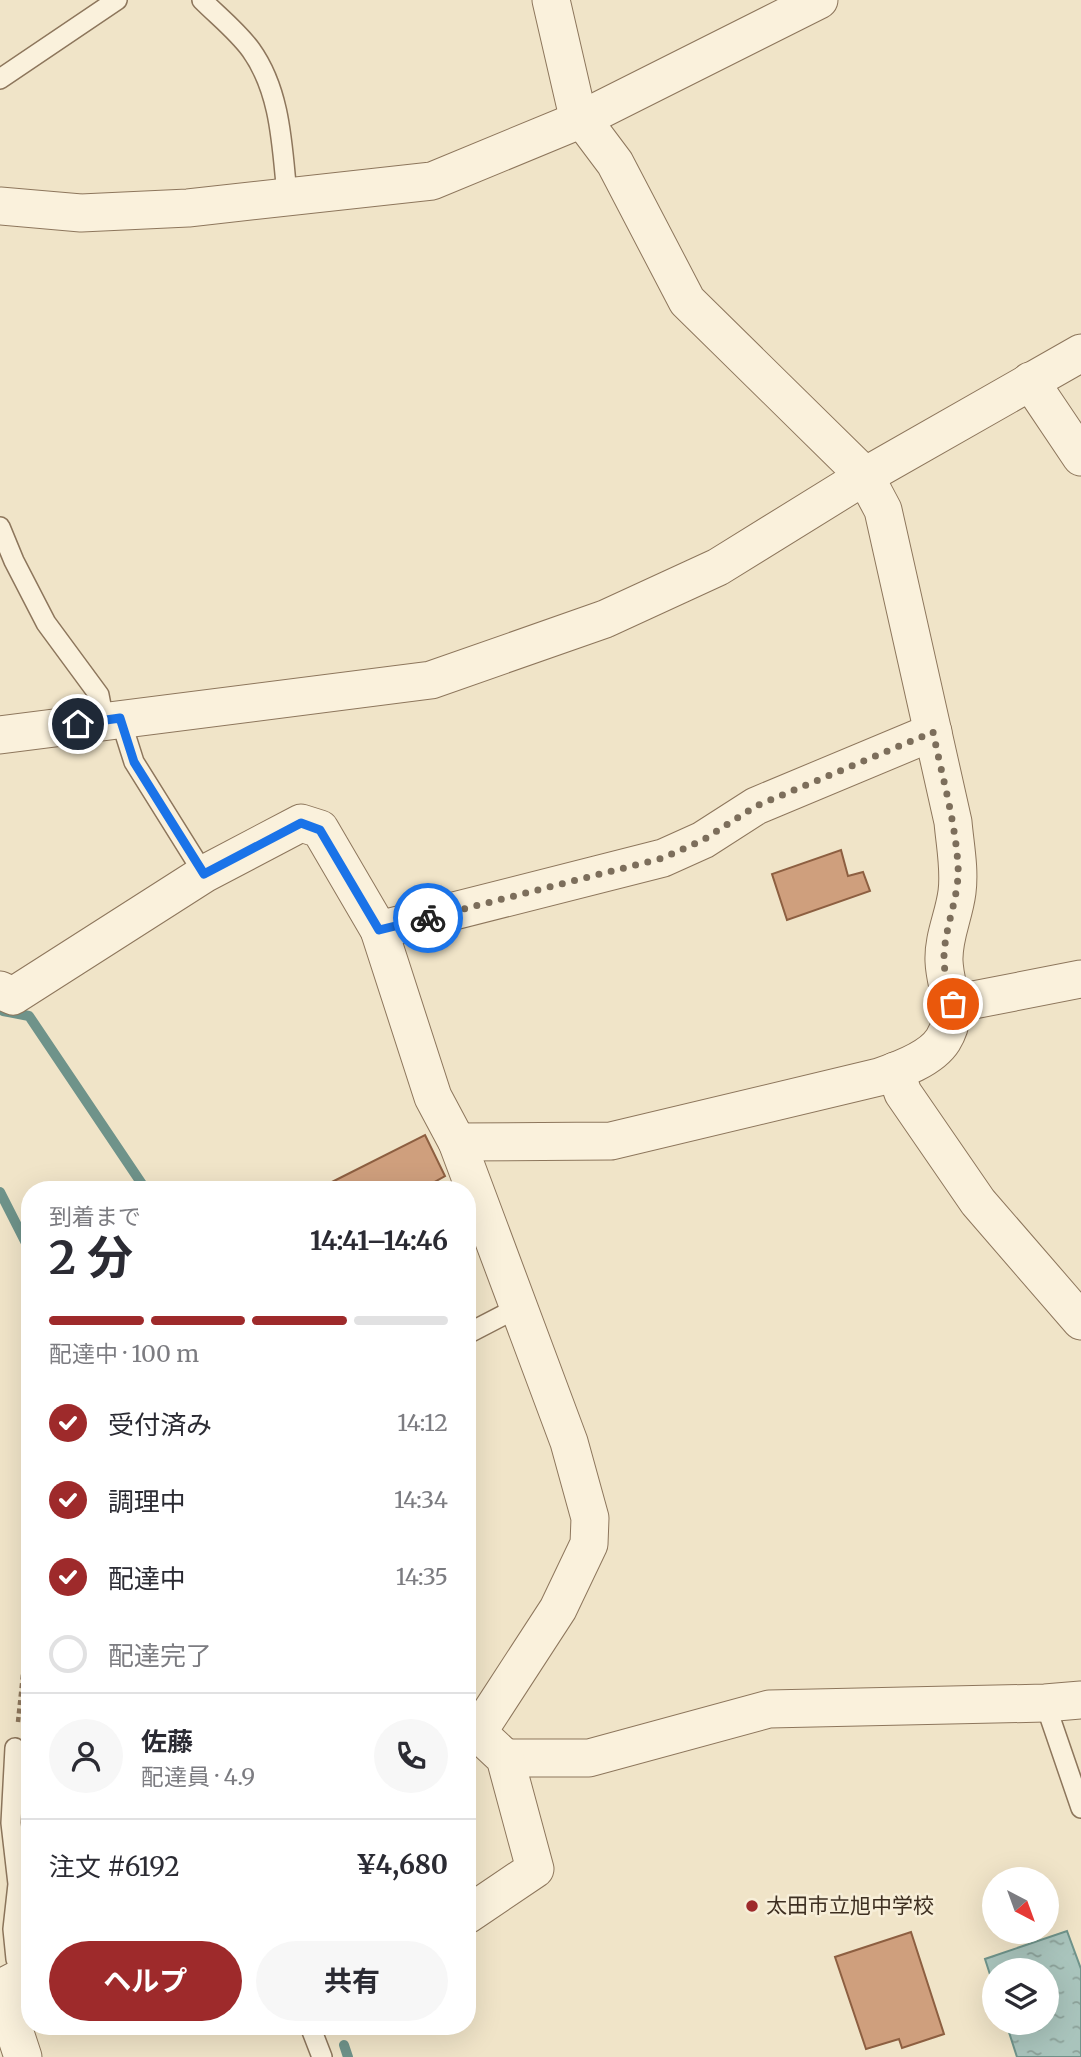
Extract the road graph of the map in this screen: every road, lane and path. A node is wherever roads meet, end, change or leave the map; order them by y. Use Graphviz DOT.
graph roads {
  1 [pos="117,0"];
  2 [pos="202,0"];
  3 [pos="551,0"];
  4 [pos="819,0"];
  5 [pos="0,79"];
  6 [pos="582,119"];
  7 [pos="287,195"];
  8 [pos="0,206"];
  9 [pos="1081,353"];
  10 [pos="1030,381"];
  11 [pos="1081,457"];
  12 [pos="864,476"];
  13 [pos="0,527"];
  14 [pos="112,720"];
  15 [pos="933,732"];
  16 [pos="0,734"];
  17 [pos="204,874"];
  18 [pos="379,930"];
  19 [pos="1081,979"];
  20 [pos="0,990"];
  21 [pos="953,1004"];
  22 [pos="895,1072"];
  23 [pos="457,1142"];
  24 [pos="472,1181"];
  25 [pos="476,1193"];
  26 [pos="519,1307"];
  27 [pos="1081,1321"];
  28 [pos="476,1329"];
  29 [pos="21,1692"];
  30 [pos="1081,1700"];
  31 [pos="1045,1703"];
  32 [pos="476,1732"];
  33 [pos="476,1738"];
  34 [pos="15,1748"];
  35 [pos="505,1758"];
  36 [pos="1081,1808"];
  37 [pos="476,1909"];
  38 [pos="14,1981"];
  39 [pos="313,2035"];
  40 [pos="14,2049"];
  41 [pos="322,2057"];
  1 -- 5 [label="lane"];
  2 -- 7 [label="lane"];
  3 -- 6 [label="street"];
  4 -- 6 [label="street"];
  6 -- 7 [label="street"];
  6 -- 12 [label="street"];
  7 -- 8 [label="street"];
  9 -- 10 [label="street"];
  10 -- 11 [label="street"];
  10 -- 12 [label="street"];
  12 -- 14 [label="street"];
  12 -- 15 [label="street"];
  13 -- 14 [label="lane"];
  14 -- 16 [label="street"];
  14 -- 17 [label="lane"];
  15 -- 18 [label="street"];
  15 -- 21 [label="street"];
  17 -- 18 [label="street"];
  17 -- 20 [label="street"];
  18 -- 23 [label="street"];
  19 -- 21 [label="street"];
  21 -- 22 [label="street"];
  22 -- 23 [label="street"];
  22 -- 27 [label="street"];
  23 -- 24 [label="street"];
  25 -- 26 [label="street"];
  26 -- 28 [label="lane"];
  26 -- 32 [label="street"];
  29 -- 34 [label="path"];
  30 -- 31 [label="street"];
  31 -- 35 [label="street"];
  31 -- 36 [label="lane"];
  33 -- 35 [label="street"];
  34 -- 38 [label="lane"];
  35 -- 37 [label="street"];
  38 -- 40 [label="street"];
  39 -- 41 [label="lane"];
}
